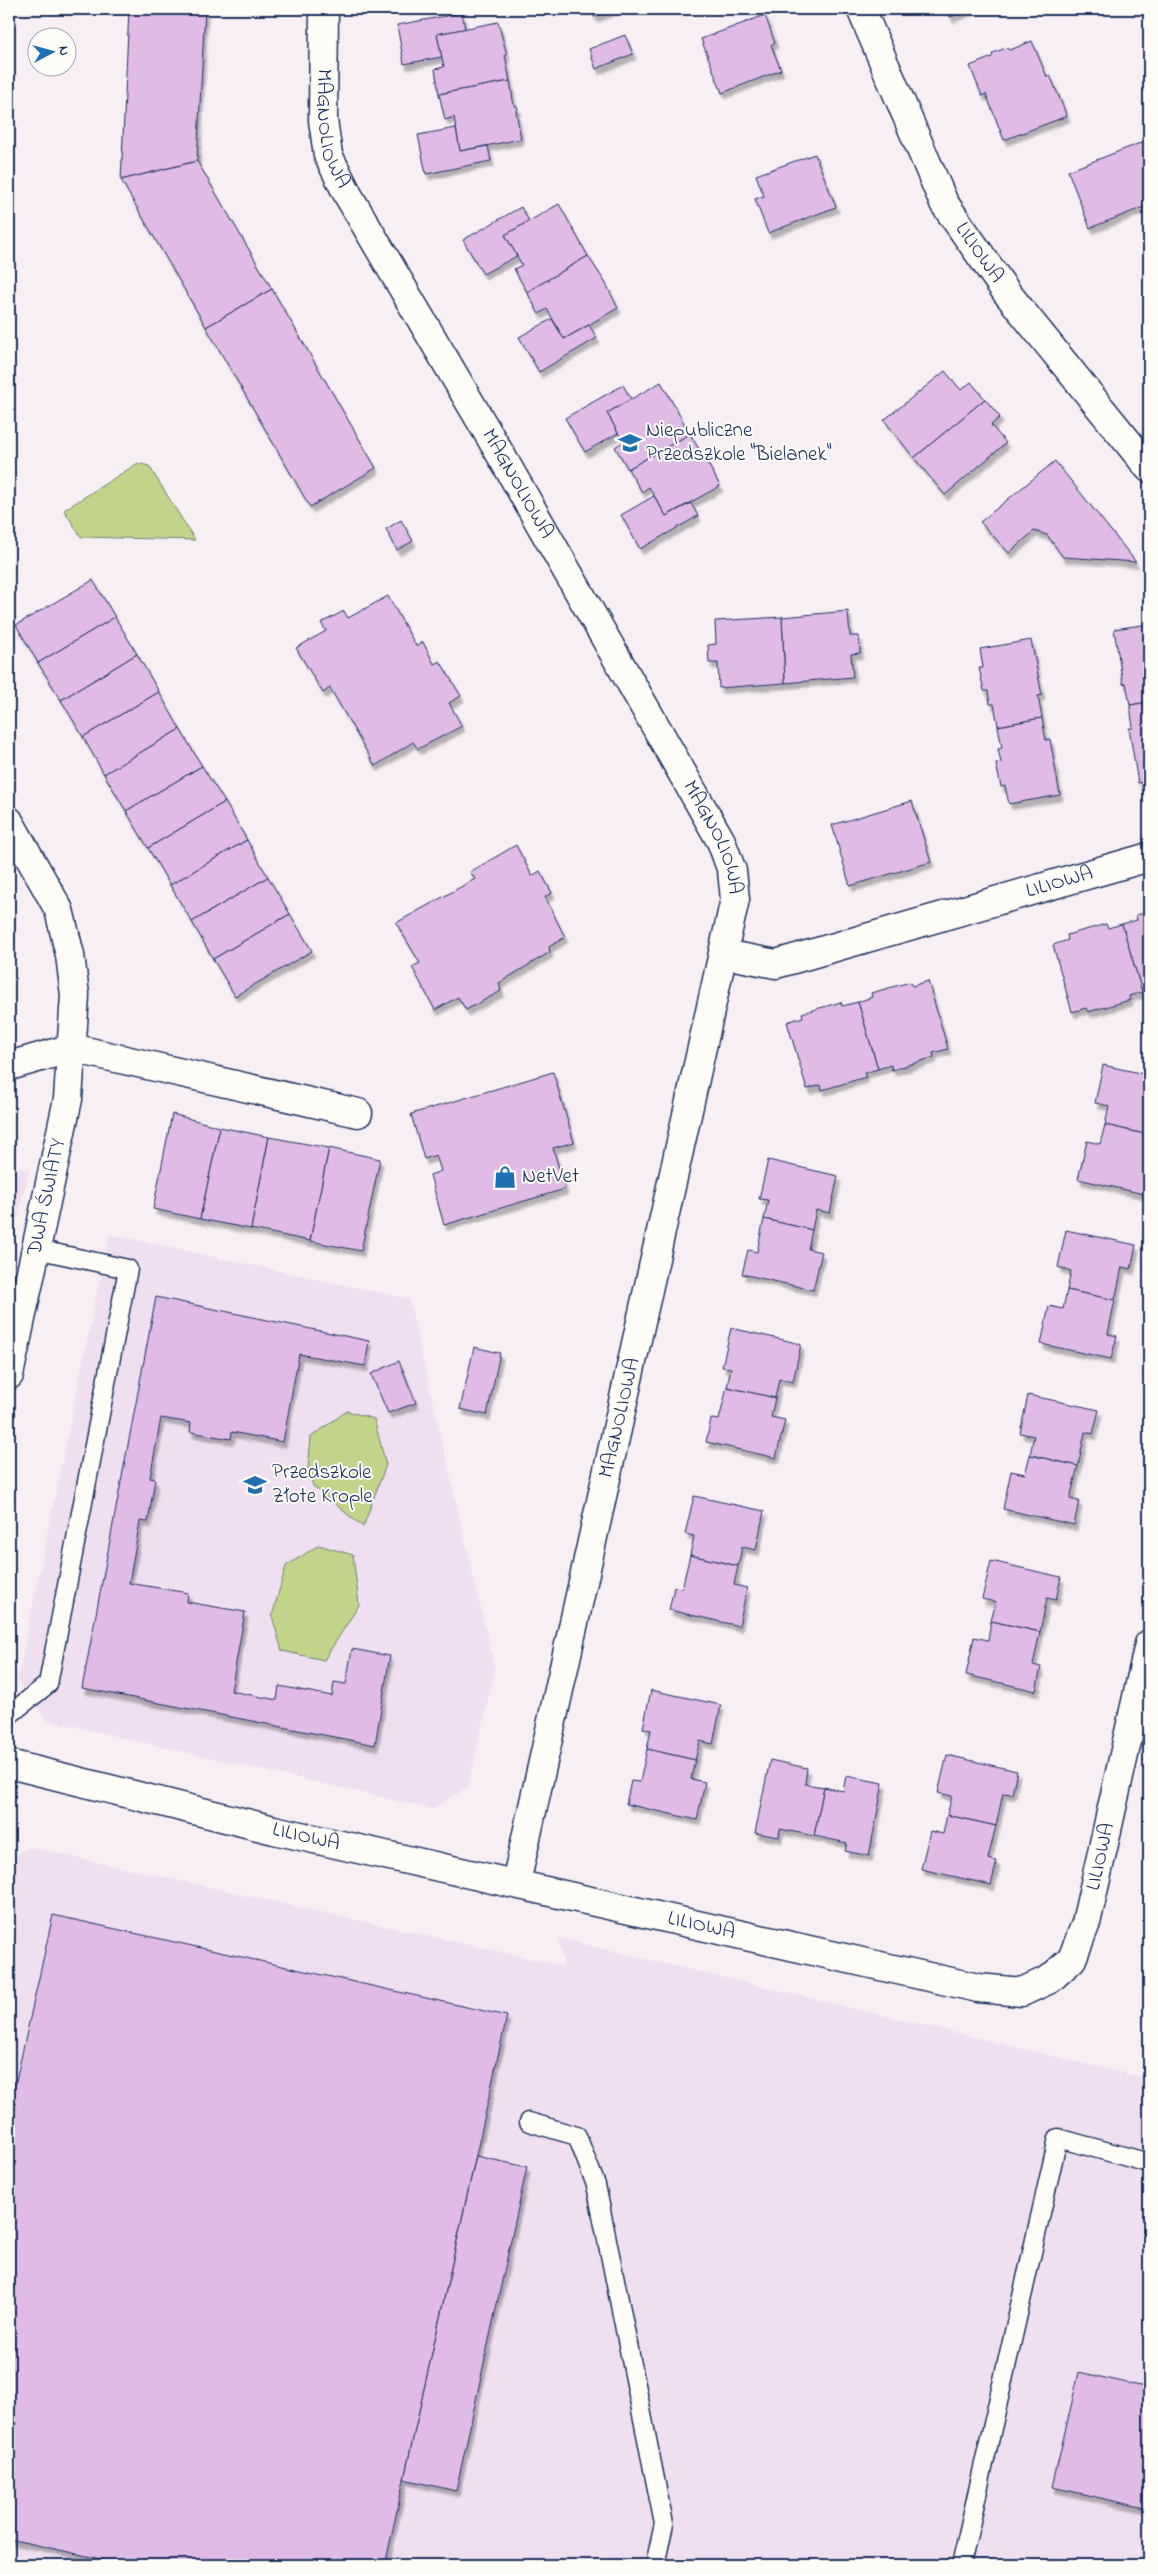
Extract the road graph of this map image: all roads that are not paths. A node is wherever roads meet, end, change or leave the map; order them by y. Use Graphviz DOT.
graph roads {
  1 [pos="324,9"];
  2 [pos="861,9"];
  3 [pos="1149,468"];
  4 [pos="9,821"];
  5 [pos="1149,857"];
  6 [pos="724,954"];
  7 [pos="72,1048"];
  8 [pos="9,1066"];
  9 [pos="358,1113"];
  10 [pos="36,1249"];
  11 [pos="9,1375"];
  12 [pos="1149,1644"];
  13 [pos="9,1715"];
  14 [pos="9,1764"];
  15 [pos="516,1883"];
  16 [pos="530,2122"];
  17 [pos="1149,2163"];
  18 [pos="655,2565"];
  19 [pos="961,2565"];
  1 -- 6 [label="street, MAGNOLIOWA"];
  2 -- 3 [label="street, LILIOWA"];
  4 -- 7 [label="street, DWA ŚWIATY"];
  5 -- 6 [label="street, LILIOWA"];
  6 -- 15 [label="street, MAGNOLIOWA"];
  7 -- 8 [label="street"];
  7 -- 9 [label="street"];
  7 -- 10 [label="street, DWA ŚWIATY"];
  10 -- 11 [label="street, DWA ŚWIATY"];
  10 -- 13 [label="lane"];
  12 -- 15 [label="street, LILIOWA"];
  14 -- 15 [label="street, LILIOWA"];
  16 -- 18 [label="lane"];
  17 -- 19 [label="lane"];
}
